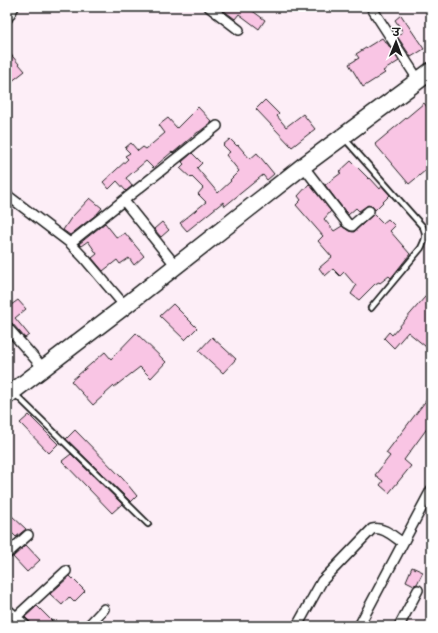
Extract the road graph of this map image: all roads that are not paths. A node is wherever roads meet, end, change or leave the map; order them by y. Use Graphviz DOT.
graph roads {
  1 [pos="14,7"];
  2 [pos="209,7"];
  3 [pos="371,7"];
  4 [pos="7,19"];
  5 [pos="239,30"];
  6 [pos="425,76"];
  7 [pos="217,126"];
  8 [pos="342,137"];
  9 [pos="303,166"];
  10 [pos="7,195"];
  11 [pos="124,201"];
  12 [pos="369,211"];
  13 [pos="70,243"];
  14 [pos="176,266"];
  15 [pos="125,306"];
  16 [pos="371,308"];
  17 [pos="7,327"];
  18 [pos="44,368"];
  19 [pos="10,394"];
  20 [pos="431,490"];
  21 [pos="148,524"];
  22 [pos="28,535"];
  23 [pos="403,543"];
  24 [pos="7,554"];
  25 [pos="66,571"];
  26 [pos="418,590"];
  27 [pos="7,609"];
  28 [pos="104,609"];
  29 [pos="16,617"];
  30 [pos="26,626"];
  31 [pos="88,626"];
  32 [pos="297,626"];
  33 [pos="359,626"];
  34 [pos="399,626"];
  1 -- 4 [label="street"];
  2 -- 5 [label="street"];
  3 -- 6 [label="street"];
  6 -- 8 [label="highway"];
  7 -- 11 [label="street"];
  8 -- 9 [label="highway"];
  8 -- 16 [label="lane"];
  9 -- 12 [label="street"];
  9 -- 14 [label="highway"];
  10 -- 13 [label="street"];
  11 -- 13 [label="street"];
  11 -- 14 [label="street"];
  13 -- 15 [label="street"];
  14 -- 15 [label="highway"];
  15 -- 18 [label="highway"];
  17 -- 18 [label="street"];
  18 -- 19 [label="highway"];
  19 -- 21 [label="lane"];
  20 -- 23 [label="street"];
  22 -- 24 [label="street"];
  23 -- 32 [label="street"];
  23 -- 33 [label="street"];
  25 -- 29 [label="street"];
  26 -- 34 [label="street"];
  27 -- 29 [label="street"];
  28 -- 31 [label="street"];
  29 -- 30 [label="street"];
}
